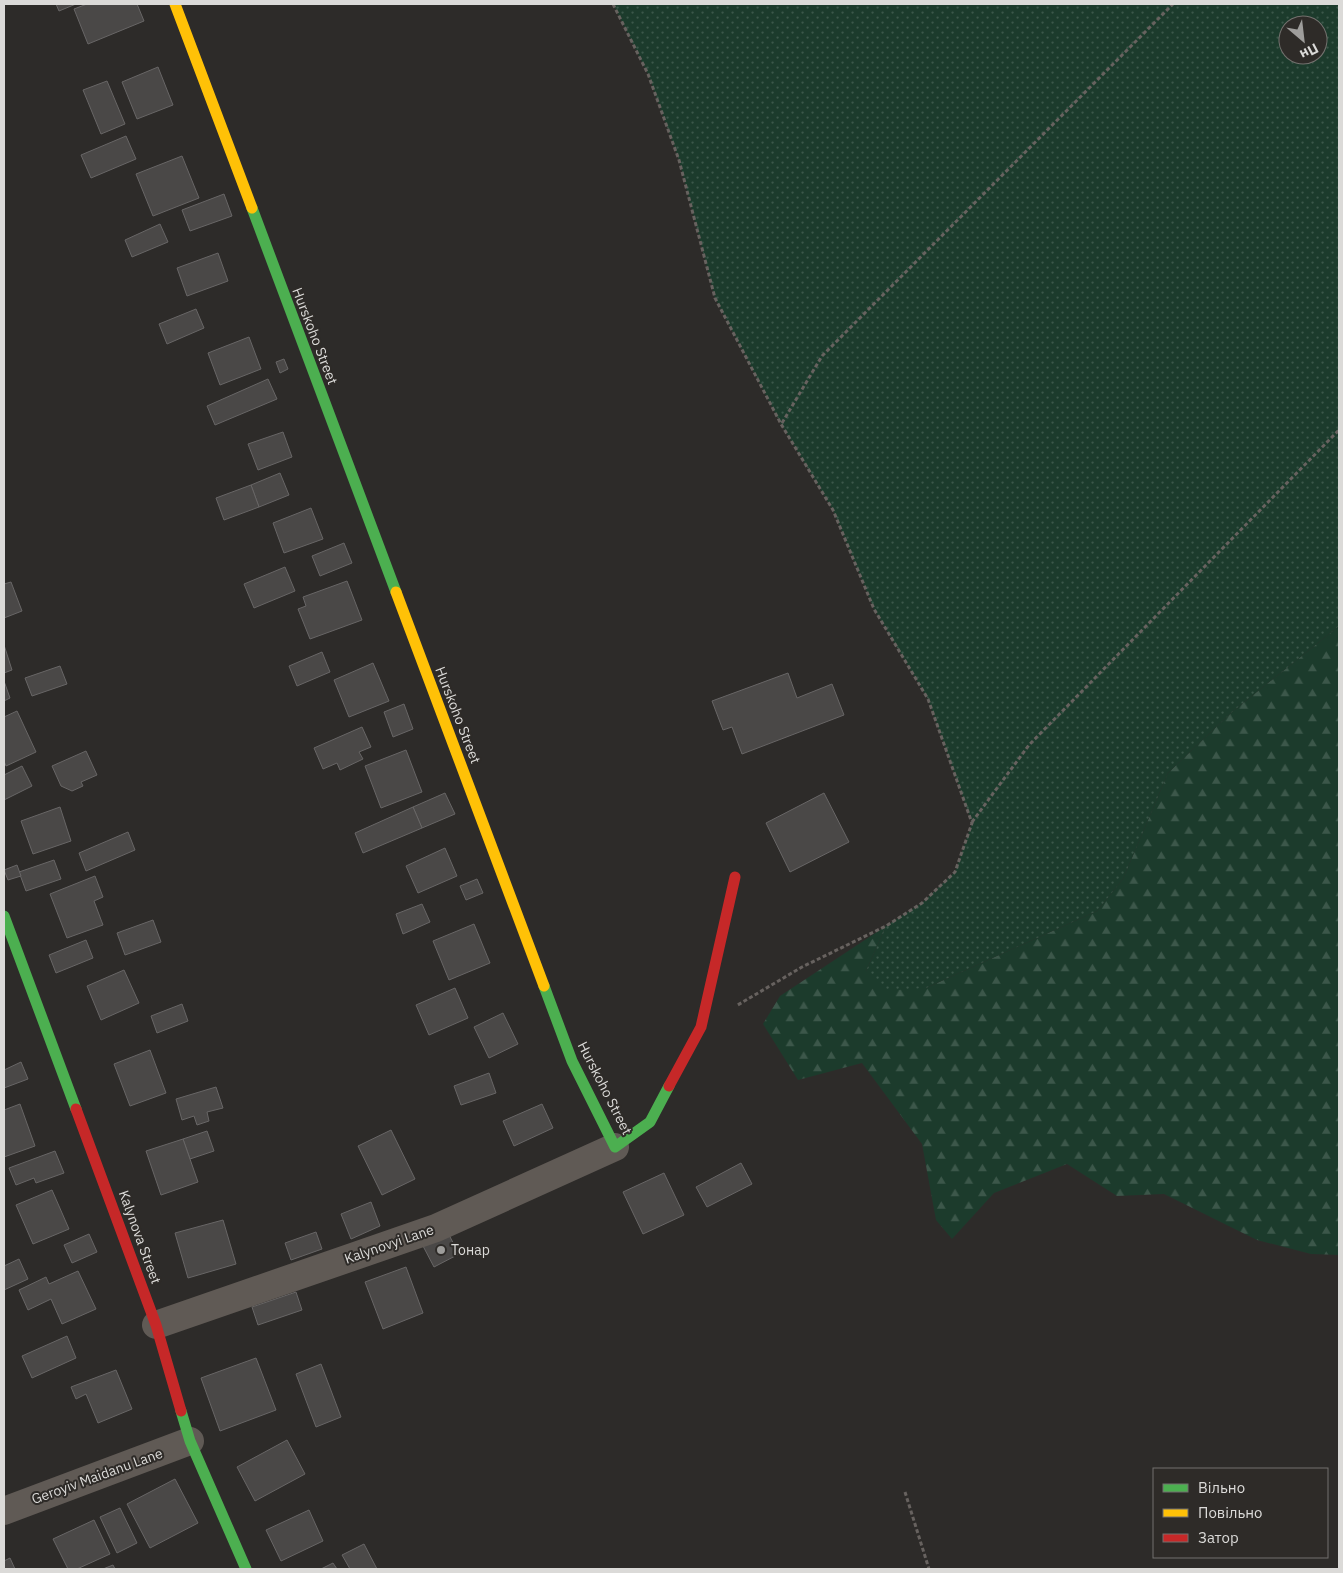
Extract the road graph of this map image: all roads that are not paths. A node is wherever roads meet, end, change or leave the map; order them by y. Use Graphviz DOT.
graph roads {
  1 [pos="175,4"];
  2 [pos="735,877"];
  3 [pos="4,916"];
  4 [pos="615,1147"];
  5 [pos="156,1325"];
  6 [pos="190,1441"];
  7 [pos="4,1511"];
  8 [pos="246,1569"];
  1 -- 4 [label="street, Hurskoho Street"];
  2 -- 4 [label="street, Hurskoho Street"];
  3 -- 5 [label="street, Kalynova Street"];
  4 -- 5 [label="street, Kalynovyi Lane"];
  5 -- 6 [label="street, Kalynova Street"];
  6 -- 7 [label="street, Geroyiv Maidanu Lane"];
  6 -- 8 [label="street, Kalynova Street"];
}
